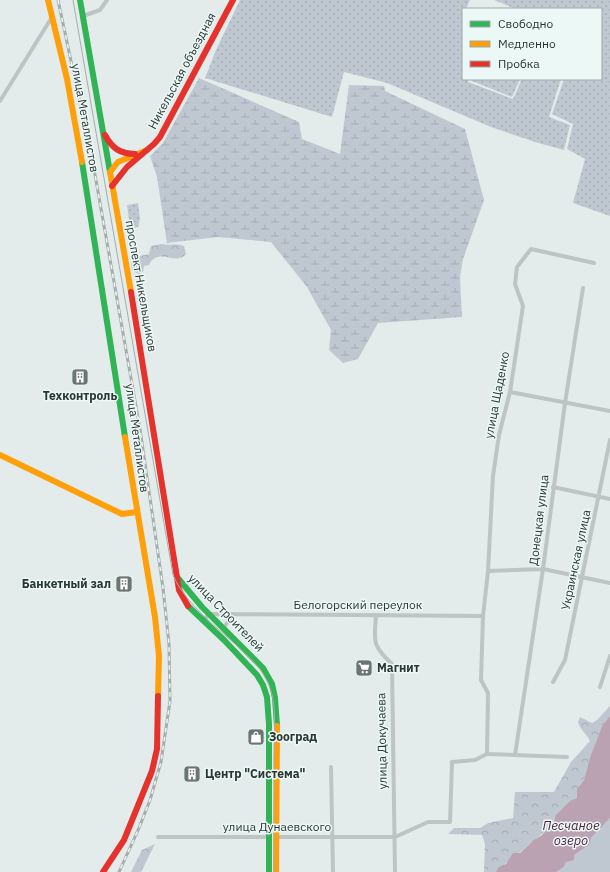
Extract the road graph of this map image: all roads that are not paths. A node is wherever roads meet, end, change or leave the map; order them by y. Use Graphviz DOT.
graph roads {
  1 [pos="48,0"];
  2 [pos="80,0"];
  3 [pos="107,0"];
  4 [pos="233,0"];
  5 [pos="52,16"];
  6 [pos="83,16"];
  7 [pos="0,101"];
  8 [pos="103,132"];
  9 [pos="145,151"];
  10 [pos="127,167"];
  11 [pos="111,169"];
  12 [pos="112,186"];
  13 [pos="594,264"];
  14 [pos="584,288"];
  15 [pos="510,392"];
  16 [pos="565,404"];
  17 [pos="610,411"];
  18 [pos="610,440"];
  19 [pos="0,455"];
  20 [pos="553,487"];
  21 [pos="599,497"];
  22 [pos="610,499"];
  23 [pos="137,512"];
  24 [pos="543,569"];
  25 [pos="488,572"];
  26 [pos="176,576"];
  27 [pos="583,577"];
  28 [pos="610,583"];
  29 [pos="202,607"];
  30 [pos="196,614"];
  31 [pos="209,614"];
  32 [pos="233,614"];
  33 [pos="376,616"];
  34 [pos="483,616"];
  35 [pos="203,621"];
  36 [pos="223,628"];
  37 [pos="217,634"];
  38 [pos="229,634"];
  39 [pos="234,639"];
  40 [pos="226,643"];
  41 [pos="610,656"];
  42 [pos="553,682"];
  43 [pos="600,687"];
  44 [pos="269,724"];
  45 [pos="277,724"];
  46 [pos="487,754"];
  47 [pos="515,755"];
  48 [pos="566,757"];
  49 [pos="269,765"];
  50 [pos="277,765"];
  51 [pos="331,766"];
  52 [pos="158,837"];
  53 [pos="269,837"];
  54 [pos="276,837"];
  55 [pos="333,837"];
  56 [pos="395,837"];
  57 [pos="103,872"];
  58 [pos="269,872"];
  59 [pos="276,872"];
  60 [pos="333,872"];
  61 [pos="395,872"];
  1 -- 5 [label="main road, улица Металлистов"];
  2 -- 6 [label="main road, проспект Никельщиков"];
  3 -- 6 [label="street"];
  4 -- 9 [label="main road, Никельская объездная"];
  5 -- 7 [label="street"];
  5 -- 23 [label="main road, улица Металлистов"];
  6 -- 8 [label="main road, проспект Никельщиков"];
  8 -- 9 [label="main road"];
  8 -- 11 [label="main road, проспект Никельщиков"];
  9 -- 10 [label="main road, Никельская объездная"];
  9 -- 11 [label="main road"];
  10 -- 11 [label="main road"];
  10 -- 12 [label="main road, Никельская объездная"];
  11 -- 12 [label="main road, проспект Никельщиков"];
  12 -- 26 [label="main road, проспект Никельщиков"];
  13 -- 15 [label="street, улица Щаденко"];
  14 -- 16 [label="street, Донецкая улица"];
  15 -- 16 [label="street"];
  15 -- 25 [label="street, улица Щаденко"];
  16 -- 17 [label="street"];
  16 -- 20 [label="street, Донецкая улица"];
  18 -- 21 [label="street, Украинская улица"];
  19 -- 23 [label="main road"];
  20 -- 21 [label="street"];
  20 -- 24 [label="street, Донецкая улица"];
  21 -- 22 [label="street"];
  21 -- 27 [label="street, Украинская улица"];
  23 -- 57 [label="main road, улица Металлистов"];
  24 -- 25 [label="street"];
  24 -- 27 [label="street"];
  24 -- 47 [label="street, Донецкая улица"];
  25 -- 34 [label="street, улица Щаденко"];
  26 -- 29 [label="main road, улица Строителей"];
  26 -- 30 [label="main road, улица Строителей"];
  27 -- 28 [label="street"];
  27 -- 42 [label="street, Украинская улица"];
  29 -- 30 [label="street"];
  29 -- 31 [label="main road, улица Строителей"];
  30 -- 35 [label="main road, улица Строителей"];
  31 -- 32 [label="street, Белогорский переулок"];
  31 -- 35 [label="street"];
  31 -- 36 [label="main road, улица Строителей"];
  32 -- 33 [label="street, Белогорский переулок"];
  32 -- 36 [label="street"];
  33 -- 34 [label="street, Белогорский переулок"];
  33 -- 56 [label="street, улица Докучаева"];
  34 -- 46 [label="street, улица Щаденко"];
  35 -- 37 [label="main road, улица Строителей"];
  36 -- 37 [label="street"];
  36 -- 38 [label="main road, улица Строителей"];
  37 -- 40 [label="main road, улица Строителей"];
  38 -- 39 [label="main road, улица Строителей"];
  38 -- 40 [label="street"];
  39 -- 40 [label="street"];
  39 -- 45 [label="main road, улица Строителей"];
  40 -- 44 [label="main road, улица Строителей"];
  41 -- 43 [label="street"];
  44 -- 45 [label="street"];
  44 -- 49 [label="main road, улица Строителей"];
  45 -- 50 [label="main road, улица Строителей"];
  46 -- 47 [label="street"];
  46 -- 56 [label="street"];
  47 -- 48 [label="street"];
  49 -- 50 [label="street"];
  49 -- 53 [label="main road, улица Строителей"];
  50 -- 54 [label="main road, улица Строителей"];
  51 -- 55 [label="street"];
  52 -- 53 [label="street, улица Дунаевского"];
  53 -- 54 [label="street, улица Дунаевского"];
  53 -- 58 [label="main road, улица Строителей"];
  54 -- 55 [label="street, улица Дунаевского"];
  54 -- 59 [label="main road, улица Строителей"];
  55 -- 56 [label="street, улица Дунаевского"];
  55 -- 60 [label="street"];
  56 -- 61 [label="street, улица Докучаева"];
}
